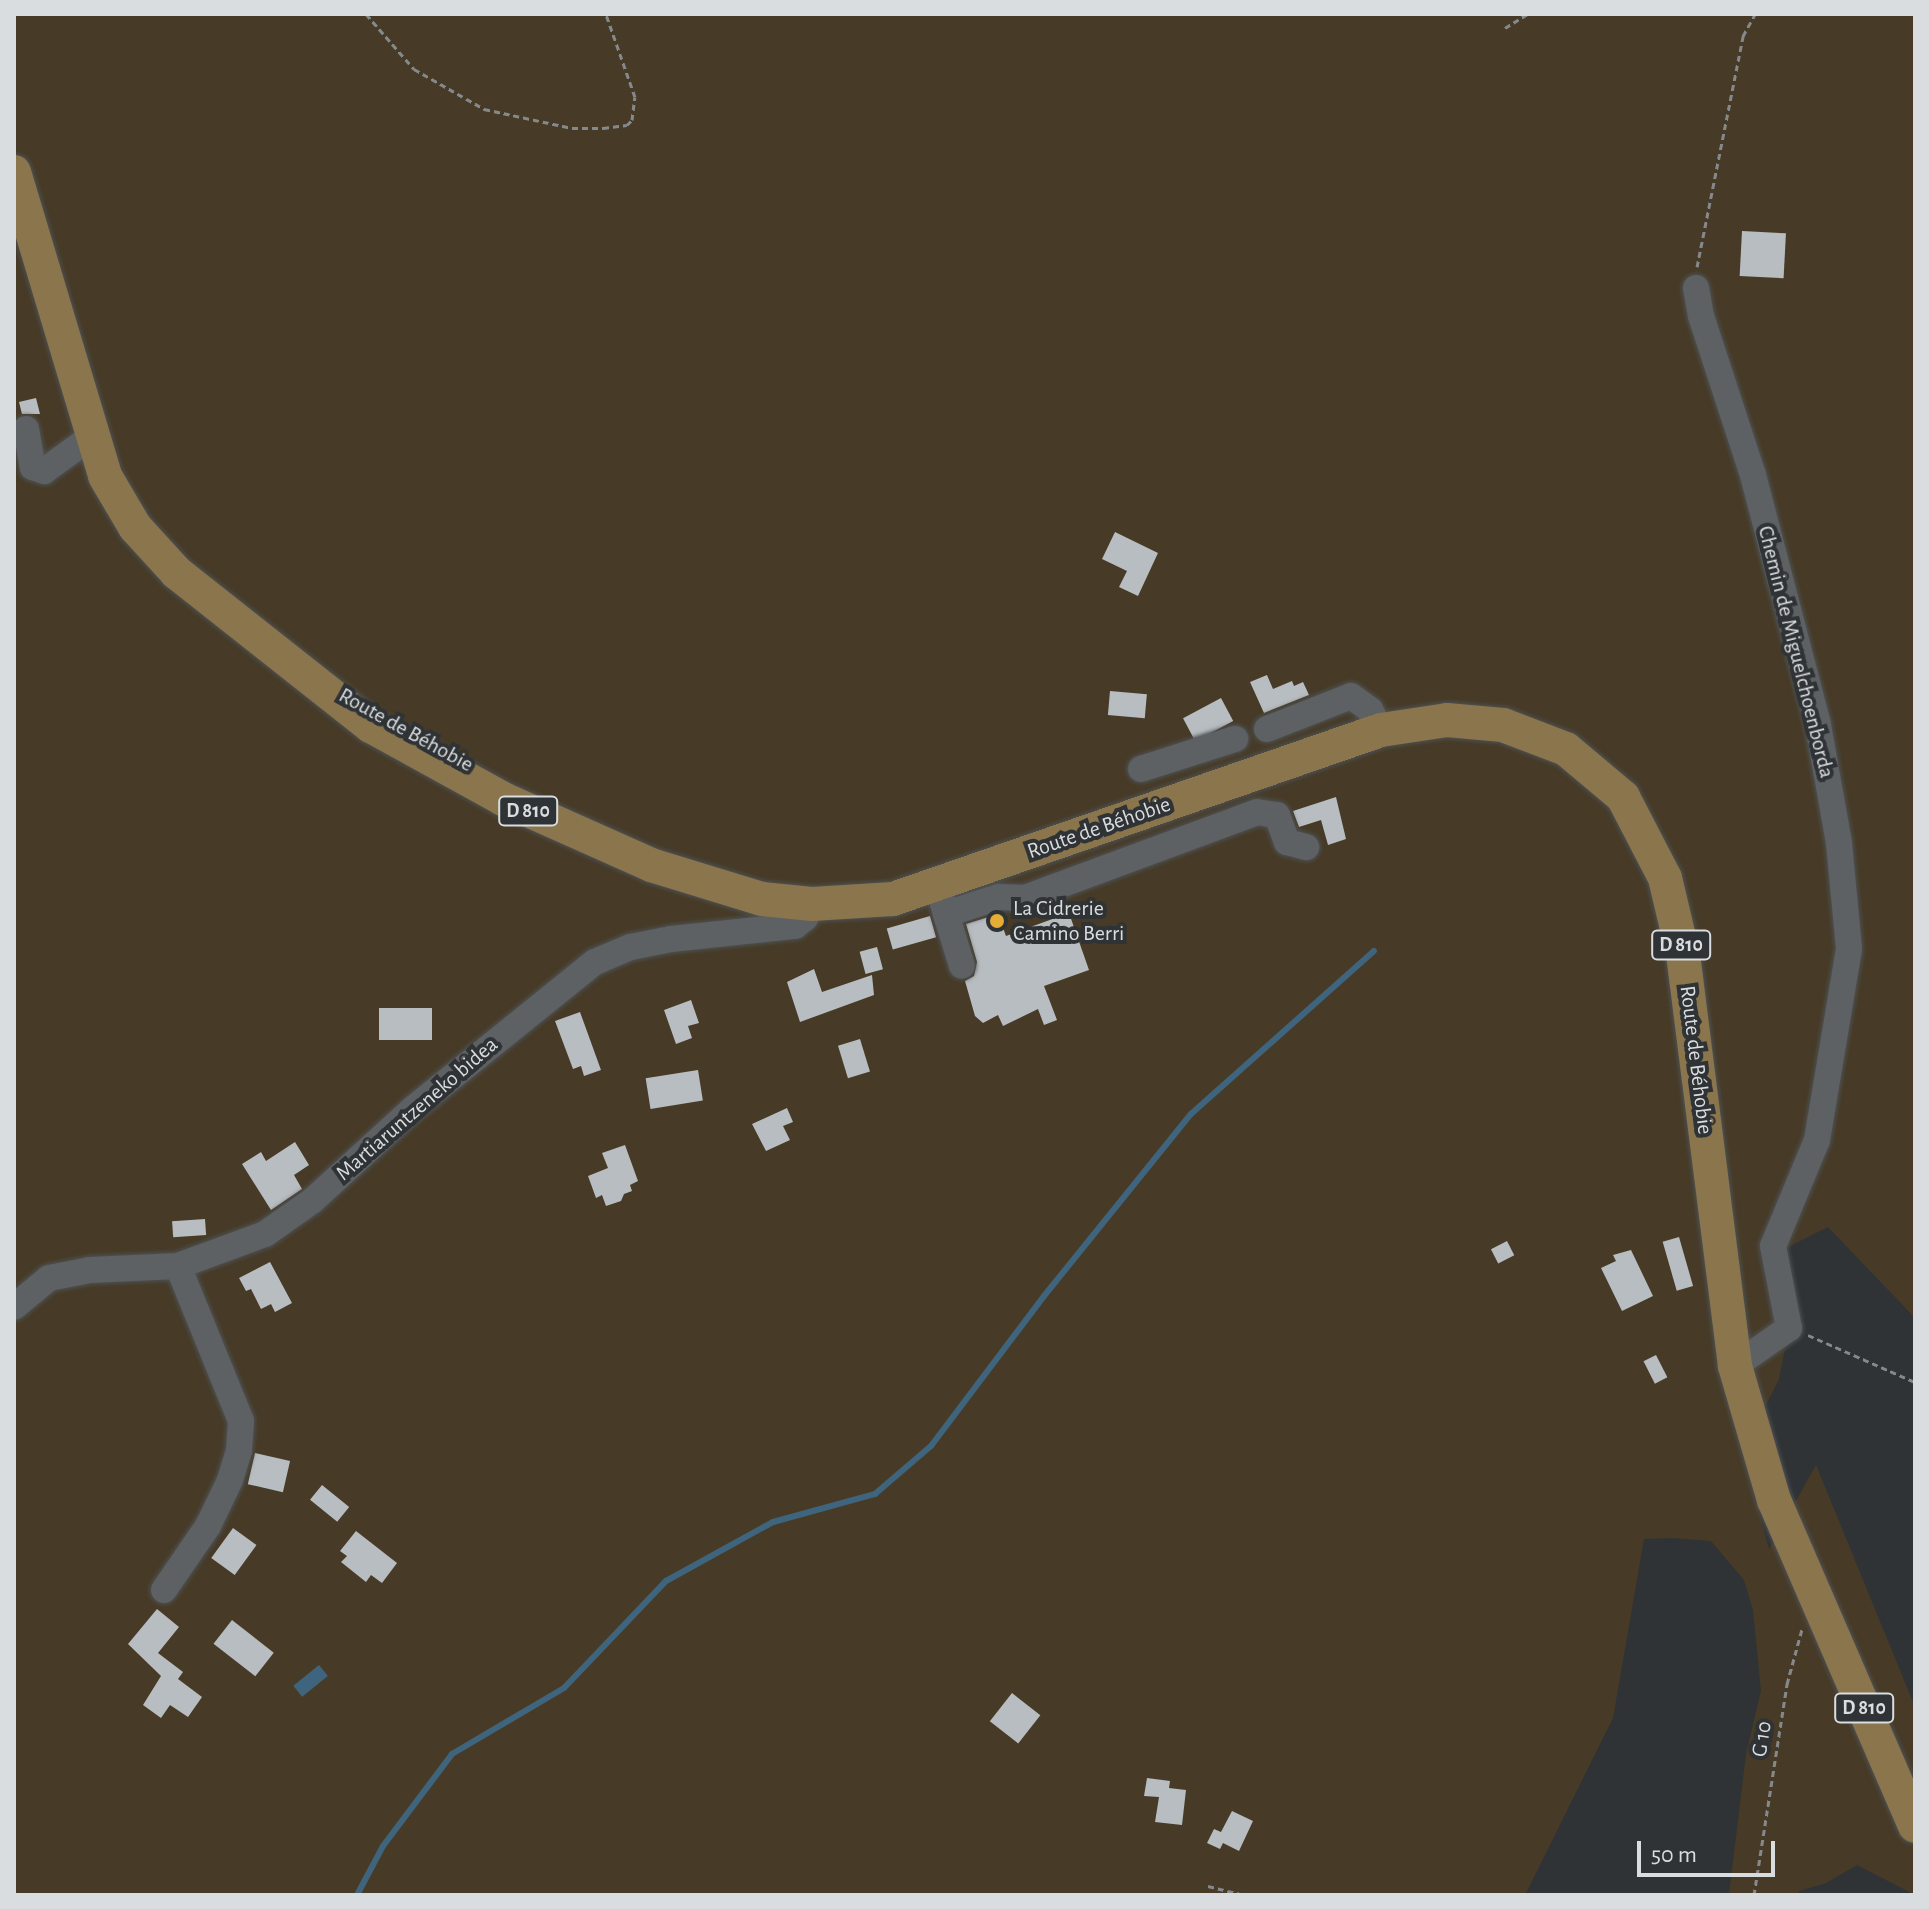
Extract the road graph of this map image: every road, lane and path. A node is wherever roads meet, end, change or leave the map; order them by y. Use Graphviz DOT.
graph roads {
  1 [pos="366,14"];
  2 [pos="606,14"];
  3 [pos="1527,14"];
  4 [pos="1755,14"];
  5 [pos="1505,28"];
  6 [pos="14,172"];
  7 [pos="1696,288"];
  8 [pos="26,429"];
  9 [pos="91,437"];
  10 [pos="1267,729"];
  11 [pos="1381,730"];
  12 [pos="1235,739"];
  13 [pos="1180,759"];
  14 [pos="1141,769"];
  15 [pos="1186,798"];
  16 [pos="1119,821"];
  17 [pos="1306,847"];
  18 [pos="1113,868"];
  19 [pos="942,899"];
  20 [pos="812,904"];
  21 [pos="962,966"];
  22 [pos="178,1266"];
  23 [pos="14,1307"];
  24 [pos="1789,1328"];
  25 [pos="1735,1366"];
  26 [pos="1915,1382"];
  27 [pos="164,1590"];
  28 [pos="1812,1591"];
  29 [pos="1915,1826"];
  30 [pos="1208,1886"];
  31 [pos="1245,1895"];
  32 [pos="1754,1895"];
  1 -- 2 [label="path"];
  3 -- 5 [label="path"];
  4 -- 7 [label="path"];
  6 -- 9 [label="main road, Route de Béhobie / D 810"];
  7 -- 24 [label="street, Chemin de Miguelchoenborda"];
  8 -- 9 [label="street"];
  9 -- 20 [label="main road, Route de Béhobie / D 810"];
  10 -- 11 [label="street"];
  11 -- 15 [label="main road, Route de Béhobie / D 810"];
  11 -- 25 [label="main road, Route de Béhobie / D 810"];
  12 -- 13 [label="street"];
  13 -- 14 [label="street"];
  13 -- 15 [label="street"];
  15 -- 16 [label="main road, Route de Béhobie / D 810"];
  16 -- 18 [label="street"];
  16 -- 19 [label="main road, Route de Béhobie / D 810"];
  17 -- 18 [label="street"];
  18 -- 19 [label="street"];
  19 -- 20 [label="main road, Route de Béhobie / D 810"];
  19 -- 21 [label="street"];
  20 -- 22 [label="street, Martiaruntzeneko bidea"];
  22 -- 23 [label="street, Martiaruntzeneko bidea"];
  22 -- 27 [label="street"];
  24 -- 25 [label="street"];
  24 -- 26 [label="path"];
  25 -- 28 [label="main road, Route de Béhobie / D 810"];
  28 -- 29 [label="main road, Route de Béhobie / D 810"];
  28 -- 32 [label="path, G 10"];
  30 -- 31 [label="path"];
}
